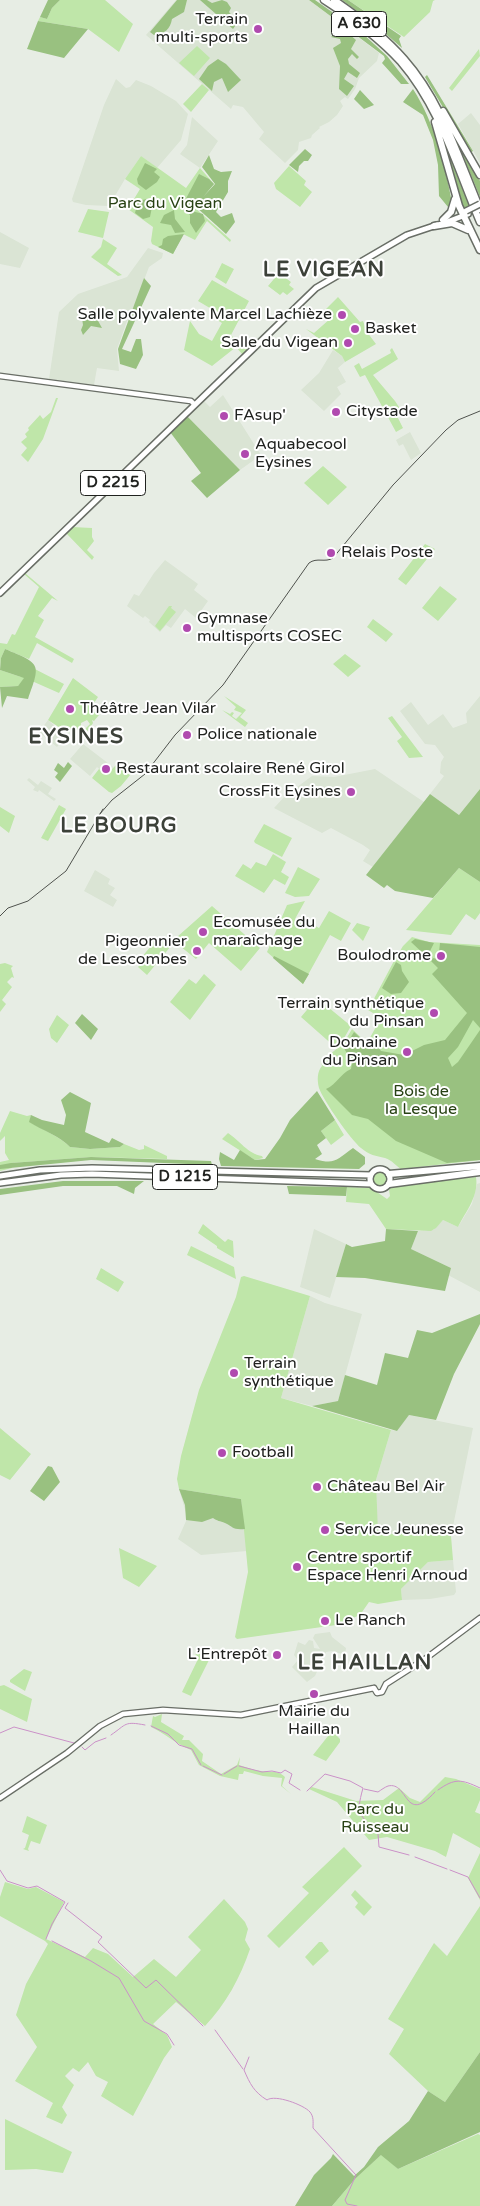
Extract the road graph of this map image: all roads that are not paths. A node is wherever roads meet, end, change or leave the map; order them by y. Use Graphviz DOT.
graph roads {
  1 [pos="324,0"];
  2 [pos="334,0"];
  3 [pos="417,84"];
  4 [pos="432,98"];
  5 [pos="480,175"];
  6 [pos="455,193"];
  7 [pos="480,207"];
  8 [pos="465,213"];
  9 [pos="443,220"];
  10 [pos="480,222"];
  11 [pos="434,226"];
  12 [pos="423,228"];
  13 [pos="471,234"];
  14 [pos="480,250"];
  15 [pos="0,377"];
  16 [pos="193,403"];
  17 [pos="0,593"];
  18 [pos="480,1166"];
  19 [pos="480,1172"];
  20 [pos="389,1174"];
  21 [pos="371,1175"];
  22 [pos="0,1176"];
  23 [pos="0,1184"];
  24 [pos="371,1184"];
  25 [pos="389,1184"];
  26 [pos="480,1618"];
  27 [pos="0,1798"];
  1 -- 3 [label="highway, A 630"];
  2 -- 4 [label="highway, A 630"];
  3 -- 6 [label="highway"];
  3 -- 10 [label="highway, A 630"];
  4 -- 5 [label="highway"];
  4 -- 7 [label="highway, A 630"];
  6 -- 8 [label="highway"];
  6 -- 9 [label="highway"];
  7 -- 8 [label="main road, bridge"];
  8 -- 9 [label="main road"];
  8 -- 11 [label="main road"];
  8 -- 13 [label="highway"];
  9 -- 12 [label="main road"];
  11 -- 12 [label="main road"];
  11 -- 13 [label="highway"];
  12 -- 16 [label="main road"];
  13 -- 14 [label="highway"];
  15 -- 16 [label="main road"];
  16 -- 17 [label="main road, D 2215"];
  18 -- 20 [label="highway"];
  19 -- 25 [label="highway"];
  20 -- 21 [label="main road"];
  20 -- 25 [label="main road"];
  21 -- 22 [label="main road, D 1215"];
  21 -- 24 [label="main road"];
  23 -- 24 [label="main road, D 1215"];
  24 -- 25 [label="main road"];
  26 -- 27 [label="main road"];
}
